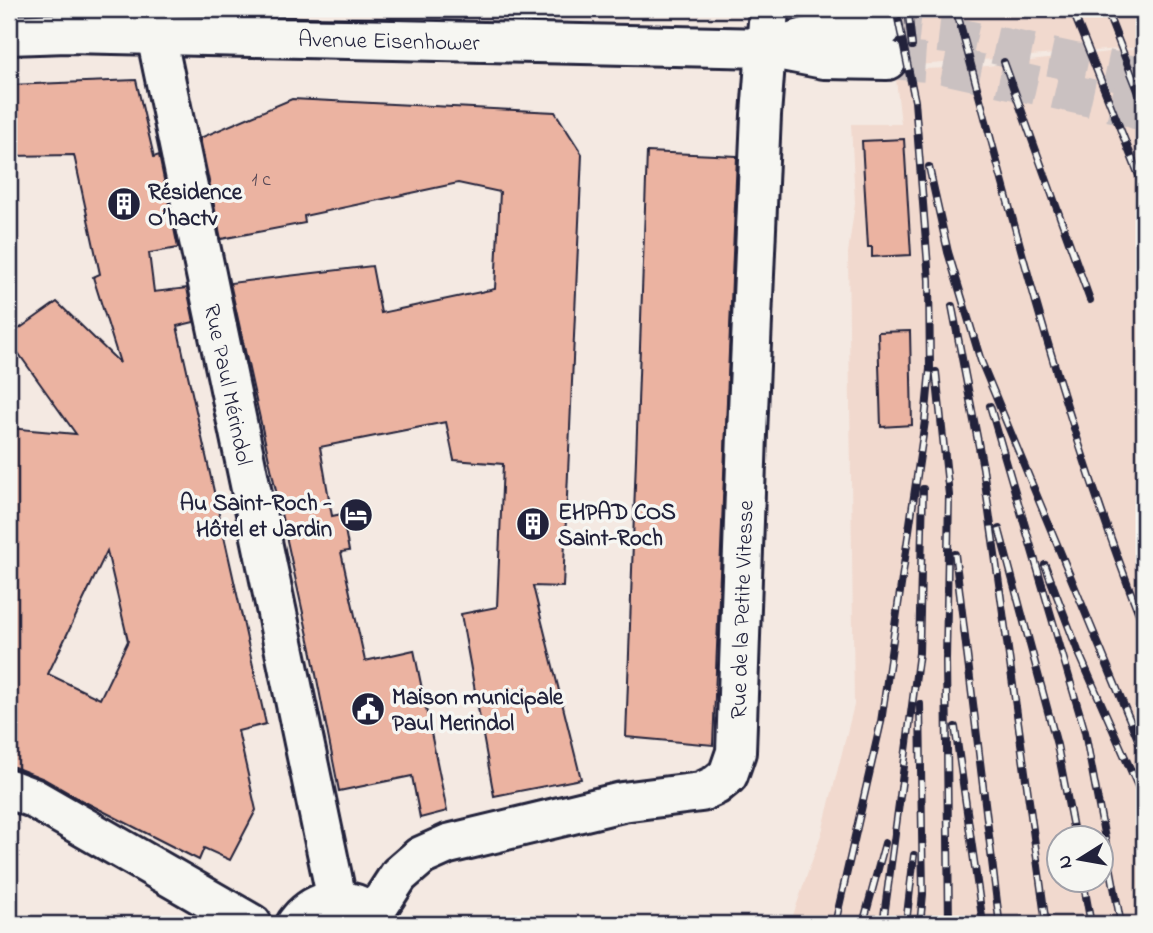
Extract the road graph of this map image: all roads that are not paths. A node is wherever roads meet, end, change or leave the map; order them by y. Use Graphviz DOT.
graph roads {
  1 [pos="769,9"];
  2 [pos="9,34"];
  3 [pos="156,35"];
  4 [pos="884,44"];
  5 [pos="767,48"];
  6 [pos="9,789"];
  7 [pos="337,900"];
  8 [pos="376,920"];
  9 [pos="252,924"];
  10 [pos="296,924"];
  1 -- 5 [label="street, Rue de la Petite Vitesse"];
  2 -- 3 [label="street, Avenue Eisenhower"];
  3 -- 5 [label="street, Avenue Eisenhower"];
  3 -- 7 [label="street, Rue Paul Mérindol"];
  4 -- 5 [label="street, Avenue Eisenhower"];
  5 -- 8 [label="street, Rue de la Petite Vitesse"];
  6 -- 9 [label="street"];
  7 -- 8 [label="street"];
  7 -- 10 [label="street"];
}
